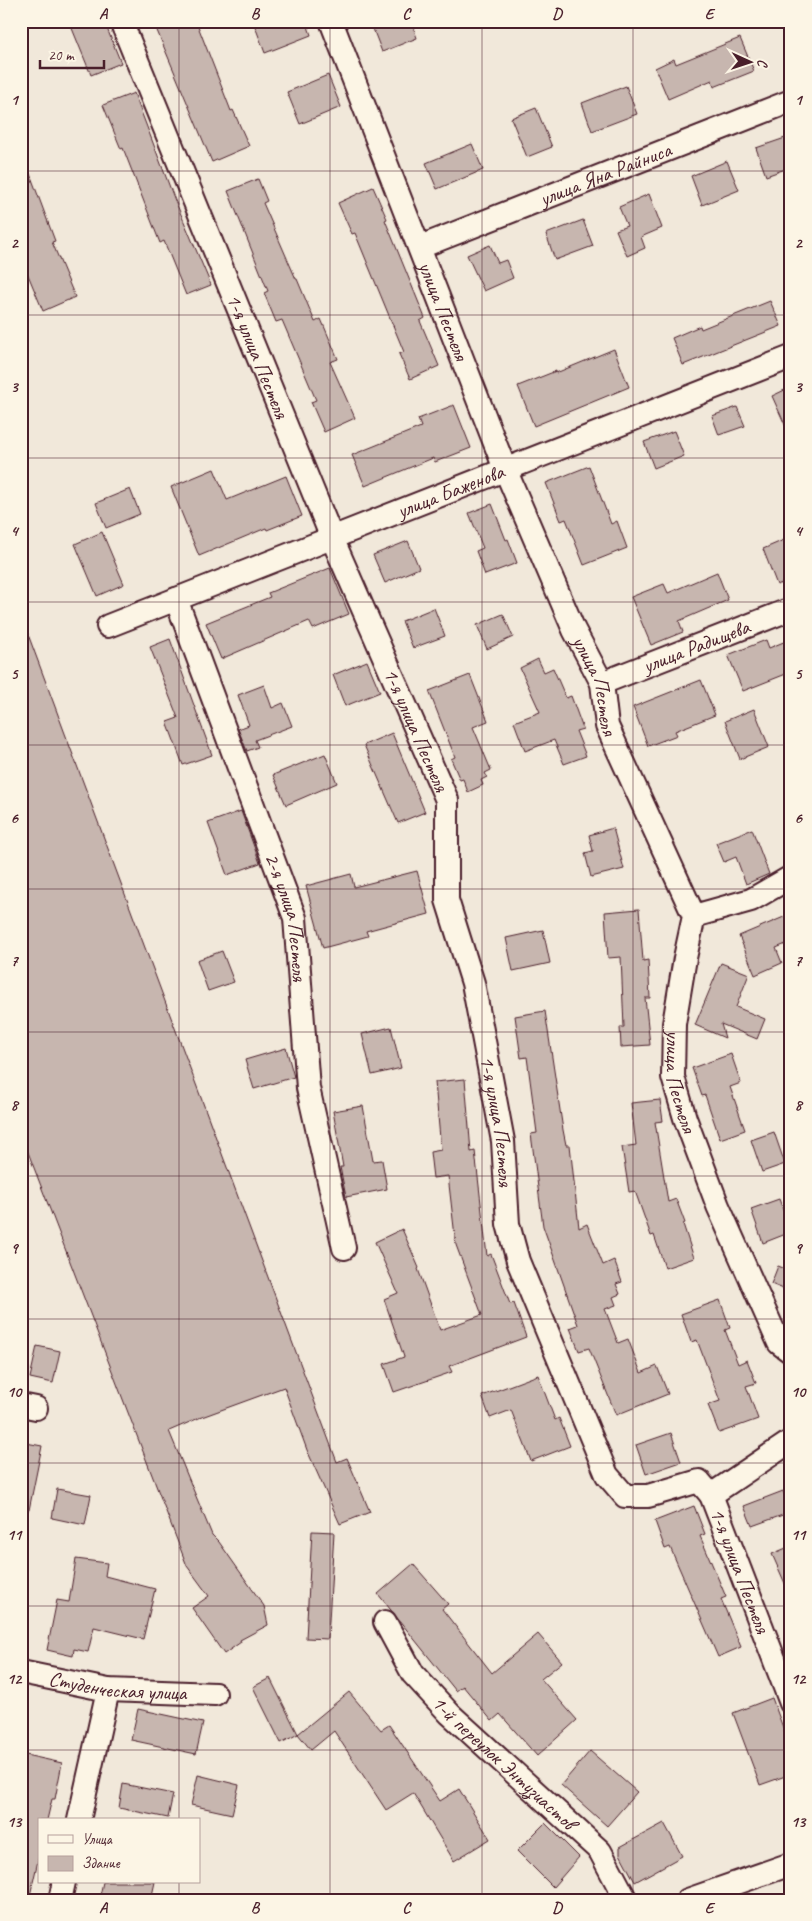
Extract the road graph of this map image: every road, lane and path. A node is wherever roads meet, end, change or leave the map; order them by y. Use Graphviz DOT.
graph roads {
  1 [pos="121,21"];
  2 [pos="331,21"];
  3 [pos="791,100"];
  4 [pos="420,247"];
  5 [pos="791,357"];
  6 [pos="505,469"];
  7 [pos="332,538"];
  8 [pos="176,599"];
  9 [pos="791,610"];
  10 [pos="108,626"];
  11 [pos="602,683"];
  12 [pos="791,878"];
  13 [pos="694,916"];
  14 [pos="344,1248"];
  15 [pos="791,1352"];
  16 [pos="791,1441"];
  17 [pos="711,1495"];
  18 [pos="384,1622"];
  19 [pos="21,1672"];
  20 [pos="108,1690"];
  21 [pos="215,1694"];
  22 [pos="791,1703"];
  23 [pos="79,1818"];
  24 [pos="791,1864"];
  25 [pos="64,1884"];
  26 [pos="60,1900"];
  27 [pos="626,1900"];
  28 [pos="688,1900"];
  1 -- 7 [label="street, 1-я улица Пестеля"];
  2 -- 4 [label="street, улица Пестеля"];
  3 -- 4 [label="street, улица Яна Райниса"];
  4 -- 6 [label="street, улица Пестеля"];
  5 -- 6 [label="street, улица Баженова"];
  6 -- 7 [label="street, улица Баженова"];
  6 -- 11 [label="street, улица Пестеля"];
  7 -- 8 [label="street, улица Баженова"];
  7 -- 17 [label="street, 1-я улица Пестеля"];
  8 -- 10 [label="street, улица Баженова"];
  8 -- 14 [label="street, 2-я улица Пестеля"];
  9 -- 11 [label="street, улица Радищева"];
  11 -- 13 [label="street, улица Пестеля"];
  12 -- 13 [label="street"];
  13 -- 15 [label="street, улица Пестеля"];
  16 -- 17 [label="street"];
  17 -- 22 [label="street, 1-я улица Пестеля"];
  18 -- 27 [label="street, 1-й переулок Энтузиастов"];
  19 -- 20 [label="street, Студенческая улица"];
  20 -- 21 [label="street, Студенческая улица"];
  20 -- 23 [label="street"];
  24 -- 28 [label="street"];
  25 -- 26 [label="street"];
}
